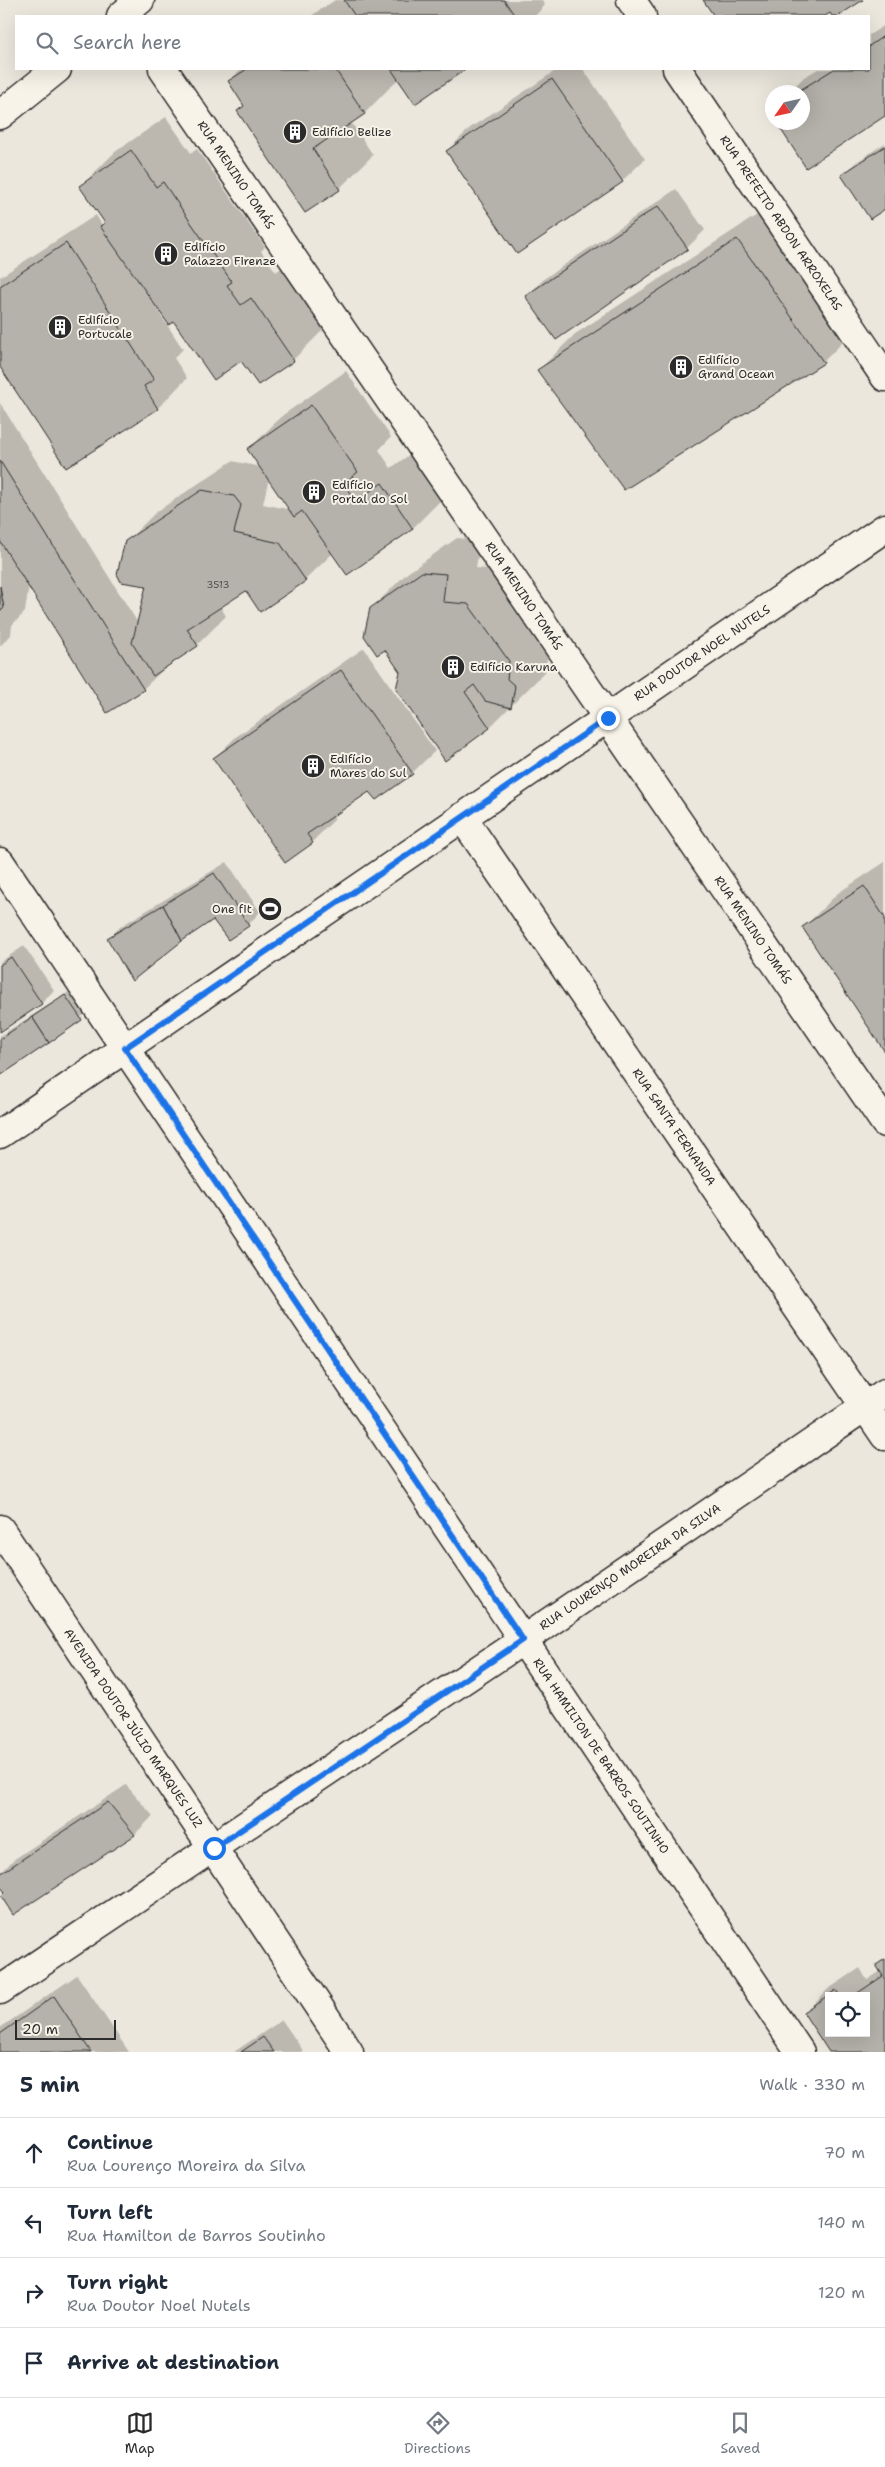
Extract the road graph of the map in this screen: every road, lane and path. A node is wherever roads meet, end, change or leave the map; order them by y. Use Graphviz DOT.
graph roads {
  1 [pos="631,0"];
  2 [pos="641,15"];
  3 [pos="56,70"];
  4 [pos="164,70"];
  5 [pos="679,70"];
  6 [pos="0,115"];
  7 [pos="885,377"];
  8 [pos="885,528"];
  9 [pos="608,718"];
  10 [pos="462,817"];
  11 [pos="0,862"];
  12 [pos="125,1048"];
  13 [pos="885,1123"];
  14 [pos="0,1134"];
  15 [pos="875,1400"];
  16 [pos="885,1436"];
  17 [pos="0,1529"];
  18 [pos="523,1640"];
  19 [pos="214,1848"];
  20 [pos="0,1990"];
  21 [pos="349,2052"];
  22 [pos="800,2052"];
  1 -- 2 [label="street"];
  3 -- 6 [label="street"];
  4 -- 9 [label="street, RUA MENINO TOMÁS"];
  5 -- 7 [label="street, RUA PREFEITO ABDON ARROXELAS"];
  8 -- 9 [label="street, RUA DOUTOR NOEL NUTELS"];
  9 -- 10 [label="street, RUA DOUTOR NOEL NUTELS"];
  9 -- 13 [label="street, RUA MENINO TOMÁS"];
  10 -- 12 [label="street, RUA DOUTOR NOEL NUTELS"];
  10 -- 15 [label="street, RUA SANTA FERNANDA"];
  11 -- 12 [label="street, RUA HAMILTON DE BARROS SOUTINHO"];
  12 -- 14 [label="street, RUA DOUTOR NOEL NUTELS"];
  12 -- 18 [label="street, RUA HAMILTON DE BARROS SOUTINHO"];
  15 -- 16 [label="street, RUA SANTA FERNANDA"];
  15 -- 18 [label="street, RUA LOURENÇO MOREIRA DA SILVA"];
  17 -- 19 [label="street, AVENIDA DOUTOR JÚLIO MARQUES LUZ"];
  18 -- 19 [label="street, RUA LOURENÇO MOREIRA DA SILVA"];
  18 -- 22 [label="street, RUA HAMILTON DE BARROS SOUTINHO"];
  19 -- 20 [label="street, RUA LOURENÇO MOREIRA DA SILVA"];
  19 -- 21 [label="street, AVENIDA DOUTOR JÚLIO MARQUES LUZ"];
}
